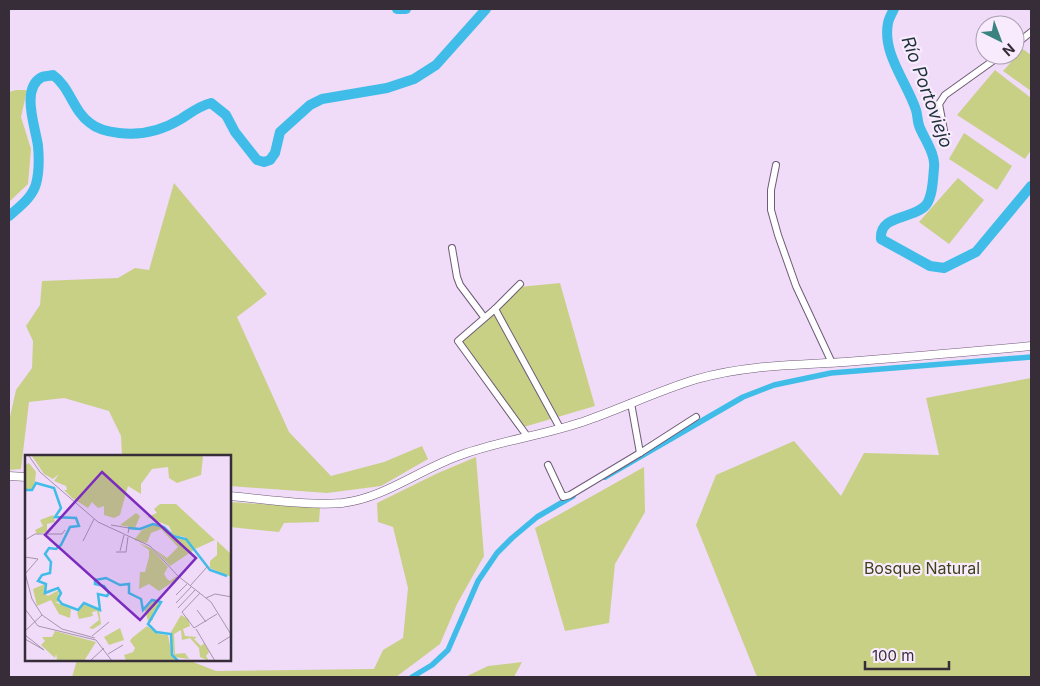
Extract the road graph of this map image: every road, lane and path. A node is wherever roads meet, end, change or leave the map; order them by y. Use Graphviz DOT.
graph roads {
  1 [pos="987,65"];
  2 [pos="946,141"];
  3 [pos="776,166"];
  4 [pos="452,248"];
  5 [pos="520,284"];
  6 [pos="495,309"];
  7 [pos="484,317"];
  8 [pos="1031,346"];
  9 [pos="832,363"];
  10 [pos="631,403"];
  11 [pos="696,417"];
  12 [pos="560,428"];
  13 [pos="527,436"];
  14 [pos="640,453"];
  15 [pos="548,465"];
  16 [pos="9,476"];
  17 [pos="25,477"];
  18 [pos="231,496"];
  1 -- 2 [label="street"];
  3 -- 9 [label="street"];
  4 -- 7 [label="street"];
  5 -- 6 [label="street"];
  6 -- 7 [label="street"];
  6 -- 12 [label="street"];
  7 -- 13 [label="street"];
  8 -- 9 [label="street"];
  9 -- 10 [label="street"];
  10 -- 12 [label="street"];
  10 -- 14 [label="street"];
  11 -- 14 [label="street"];
  12 -- 13 [label="street"];
  13 -- 18 [label="street"];
  14 -- 15 [label="street"];
  16 -- 17 [label="street"];
}
